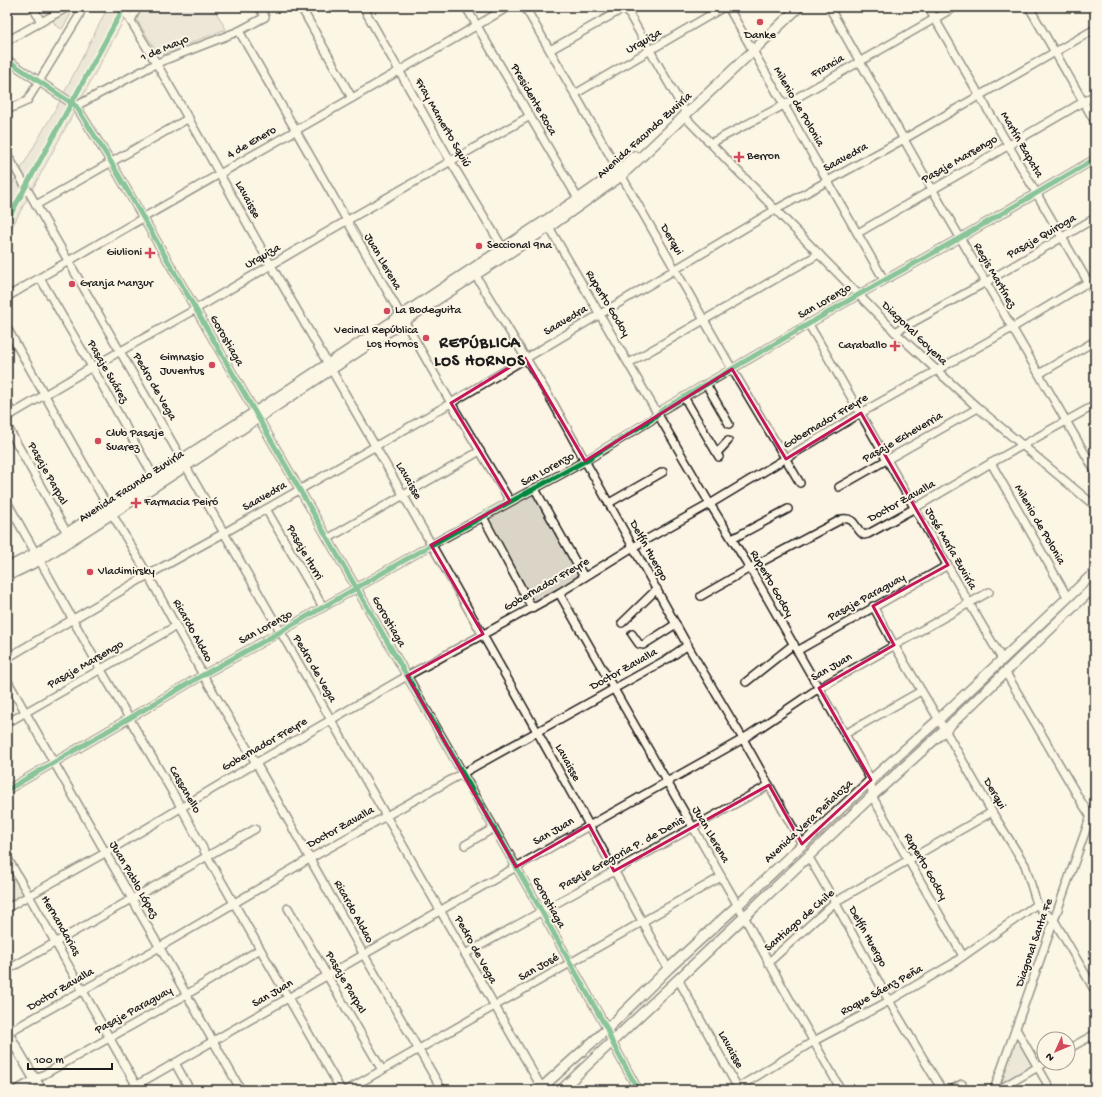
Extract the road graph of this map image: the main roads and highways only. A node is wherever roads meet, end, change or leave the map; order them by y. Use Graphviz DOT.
graph roads {
  1 [pos="791,7"];
  2 [pos="799,7"];
  3 [pos="752,48"];
  4 [pos="580,202"];
  5 [pos="474,272"];
  6 [pos="184,462"];
  7 [pos="110,511"];
  8 [pos="38,556"];
  9 [pos="7,568"];
  10 [pos="1095,572"];
  11 [pos="7,576"];
  12 [pos="1095,586"];
  13 [pos="7,1033"];
  14 [pos="541,1089"];
  15 [pos="41,1090"];
  16 [pos="561,1090"];
  1 -- 3 [label="main road, Avenida Facundo Zuviría"];
  2 -- 3 [label="main road, Avenida Facundo Zuviría"];
  3 -- 4 [label="main road, Avenida Facundo Zuviría"];
  4 -- 5 [label="main road, Avenida Facundo Zuviría"];
  4 -- 5 [label="main road, Avenida Facundo Zuviría"];
  5 -- 6 [label="main road, Avenida Facundo Zuviría"];
  6 -- 7 [label="main road, Avenida Facundo Zuviría"];
  6 -- 7 [label="main road, Avenida Facundo Zuviría"];
  7 -- 8 [label="main road, Avenida Facundo Zuviría"];
  7 -- 8 [label="main road, Avenida Facundo Zuviría"];
  8 -- 9 [label="main road, Avenida Facundo Zuviría"];
  8 -- 11 [label="main road, Avenida Facundo Zuviría"];
  10 -- 14 [label="main road, Avenida Vera Peñaloza"];
  12 -- 16 [label="main road, Avenida Vera Peñaloza"];
  13 -- 15 [label="main road"];
}
